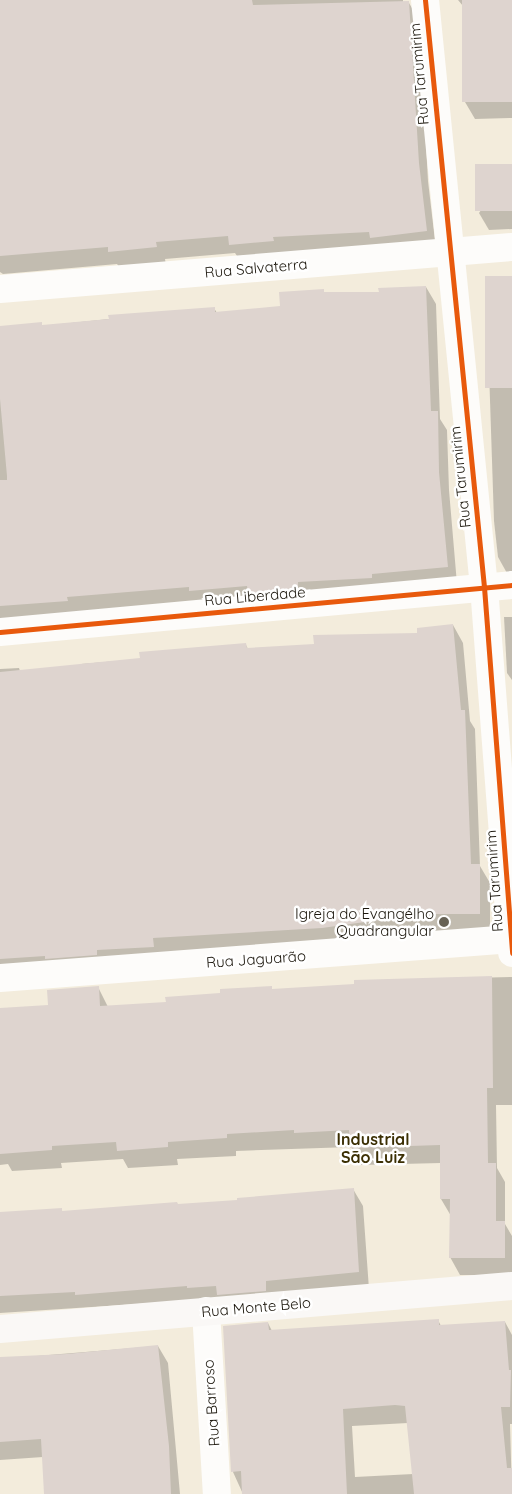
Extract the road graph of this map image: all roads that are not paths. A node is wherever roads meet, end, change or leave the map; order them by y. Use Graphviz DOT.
graph roads {
  1 [pos="425,0"];
  2 [pos="512,247"];
  3 [pos="449,252"];
  4 [pos="0,289"];
  5 [pos="512,585"];
  6 [pos="484,587"];
  7 [pos="0,632"];
  8 [pos="512,944"];
  9 [pos="0,978"];
  10 [pos="512,1286"];
  11 [pos="206,1311"];
  12 [pos="0,1329"];
  13 [pos="217,1494"];
  1 -- 3 [label="street, Rua Tarumirim"];
  2 -- 3 [label="street, Rua Salvaterra"];
  3 -- 4 [label="street, Rua Salvaterra"];
  3 -- 6 [label="street, Rua Tarumirim"];
  5 -- 6 [label="street, Rua Liberdade"];
  6 -- 7 [label="street, Rua Liberdade"];
  6 -- 8 [label="street, Rua Tarumirim"];
  8 -- 9 [label="street, Rua Jaguarão"];
  10 -- 11 [label="street, Rua Monte Belo"];
  11 -- 12 [label="street, Rua Monte Belo"];
  11 -- 13 [label="street, Rua Barroso"];
}
